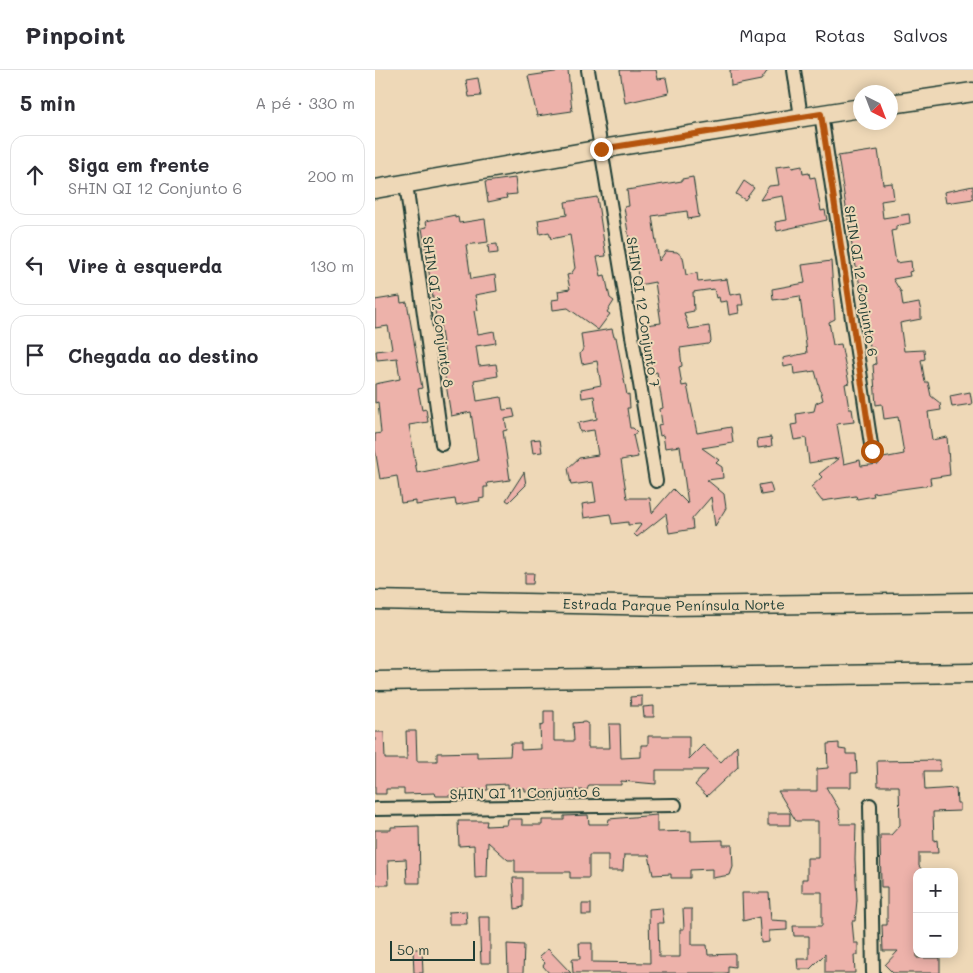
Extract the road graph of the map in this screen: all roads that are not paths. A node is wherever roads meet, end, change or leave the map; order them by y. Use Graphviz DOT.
graph roads {
  1 [pos="588,70"];
  2 [pos="794,70"];
  3 [pos="973,92"];
  4 [pos="898,103"];
  5 [pos="853,109"];
  6 [pos="821,114"];
  7 [pos="801,117"];
  8 [pos="601,149"];
  9 [pos="406,184"];
  10 [pos="375,189"];
  11 [pos="442,444"];
  12 [pos="872,451"];
  13 [pos="656,481"];
  14 [pos="375,600"];
  15 [pos="973,602"];
  16 [pos="973,672"];
  17 [pos="375,681"];
  18 [pos="675,805"];
  19 [pos="871,805"];
  20 [pos="375,810"];
  21 [pos="873,973"];
  1 -- 8 [label="street, SHIN QI 12 Conjunto 7"];
  2 -- 7 [label="street"];
  3 -- 4 [label="main road"];
  5 -- 6 [label="main road"];
  6 -- 7 [label="main road"];
  6 -- 12 [label="street, SHIN QI 12 Conjunto 6"];
  7 -- 8 [label="main road"];
  8 -- 9 [label="main road"];
  8 -- 13 [label="street, SHIN QI 12 Conjunto 7"];
  9 -- 10 [label="main road"];
  9 -- 11 [label="street, SHIN QI 12 Conjunto 8"];
  14 -- 15 [label="main road, Estrada Parque Península Norte"];
  16 -- 17 [label="main road"];
  18 -- 20 [label="street, SHIN QI 11 Conjunto 6"];
  19 -- 21 [label="street"];
}
